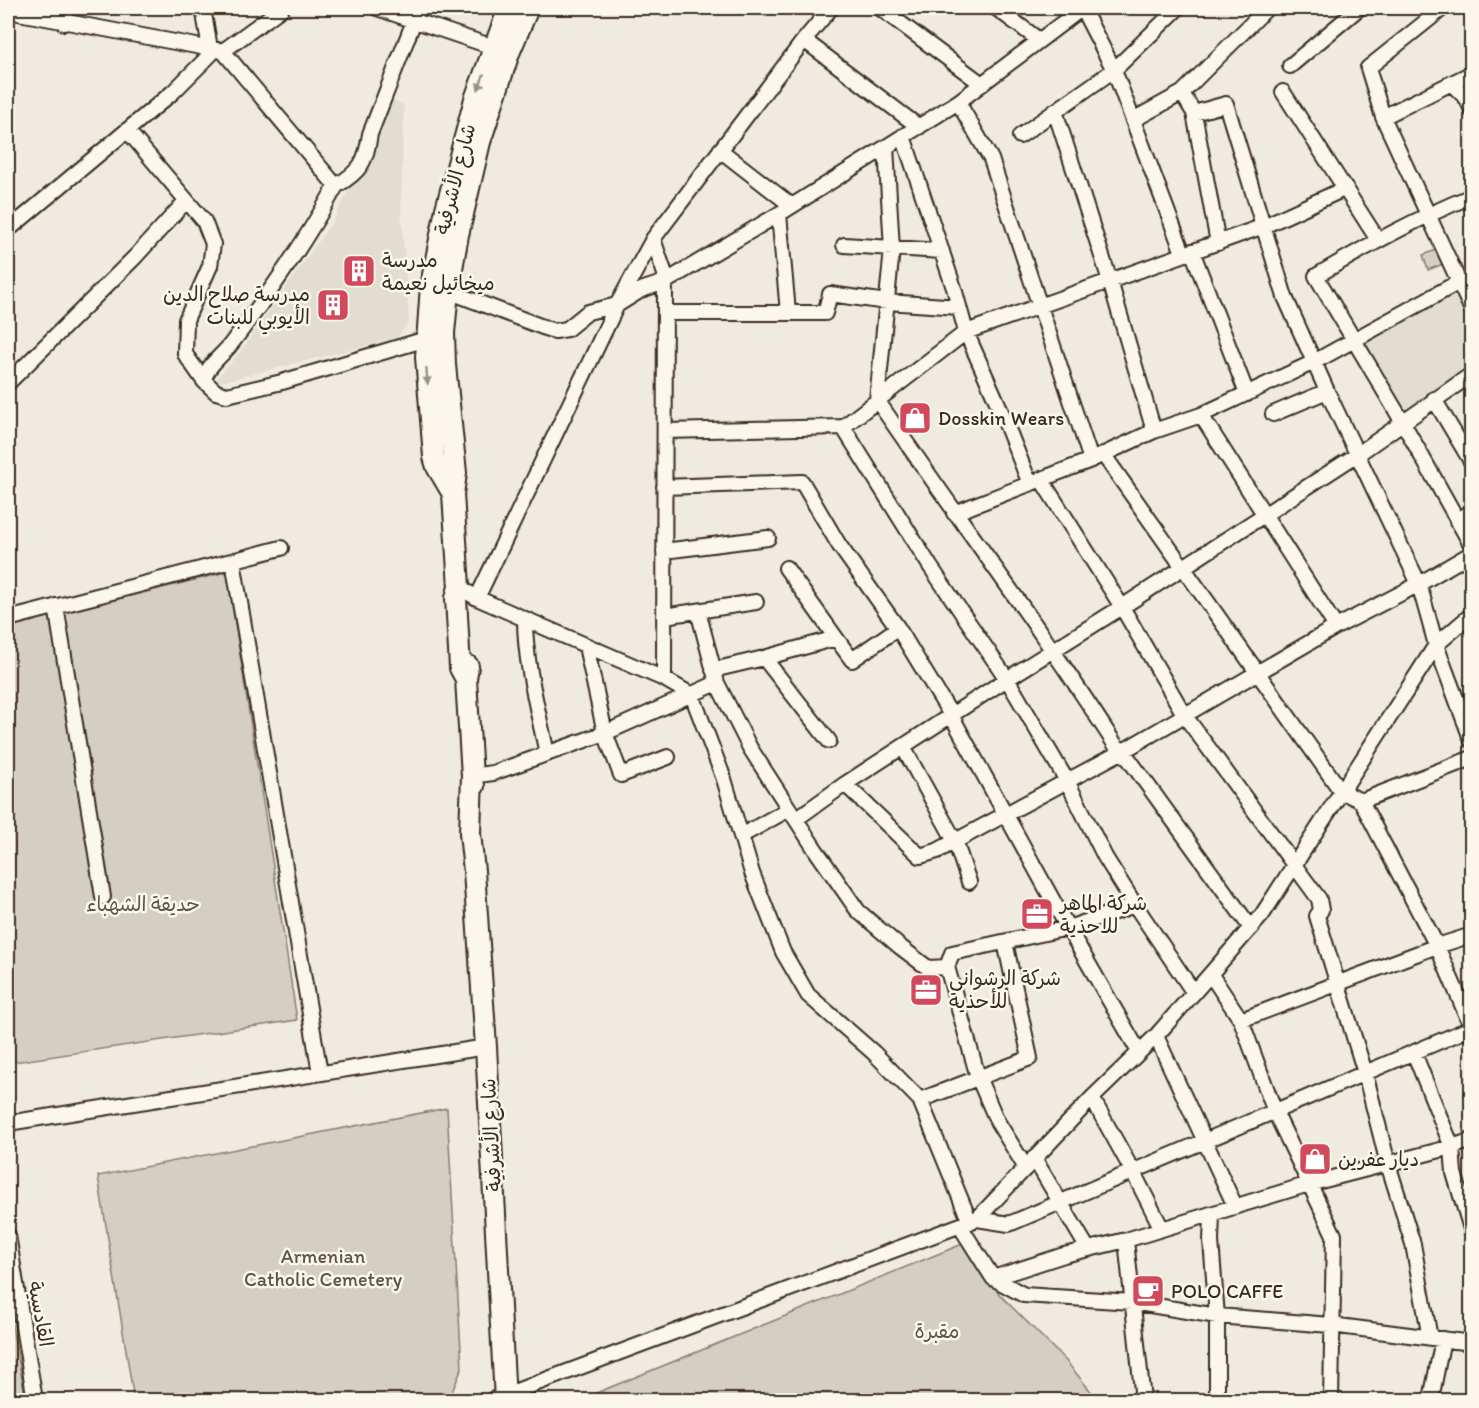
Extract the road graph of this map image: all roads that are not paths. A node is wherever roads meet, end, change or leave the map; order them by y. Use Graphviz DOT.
graph roads {
  1 [pos="67,8"];
  2 [pos="203,8"];
  3 [pos="282,8"];
  4 [pos="377,8"];
  5 [pos="509,8"];
  6 [pos="528,8"];
  7 [pos="831,8"];
  8 [pos="880,8"];
  9 [pos="996,8"];
  10 [pos="1082,8"];
  11 [pos="1178,8"];
  12 [pos="1267,8"];
  13 [pos="1359,8"];
  14 [pos="1443,8"];
  15 [pos="8,11"];
  16 [pos="416,14"];
  17 [pos="64,22"];
  18 [pos="804,40"];
  19 [pos="1040,40"];
  20 [pos="216,49"];
  21 [pos="501,50"];
  22 [pos="1290,66"];
  23 [pos="1113,70"];
  24 [pos="1472,73"];
  25 [pos="982,84"];
  26 [pos="1452,84"];
  27 [pos="1283,92"];
  28 [pos="1182,93"];
  29 [pos="958,102"];
  30 [pos="1472,110"];
  31 [pos="1055,111"];
  32 [pos="1194,113"];
  33 [pos="1383,117"];
  34 [pos="1133,120"];
  35 [pos="919,127"];
  36 [pos="127,130"];
  37 [pos="903,136"];
  38 [pos="1020,136"];
  39 [pos="886,147"];
  40 [pos="720,150"];
  41 [pos="336,186"];
  42 [pos="1346,188"];
  43 [pos="1472,196"];
  44 [pos="186,201"];
  45 [pos="792,206"];
  46 [pos="779,214"];
  47 [pos="1429,214"];
  48 [pos="1264,226"];
  49 [pos="8,230"];
  50 [pos="652,238"];
  51 [pos="1378,240"];
  52 [pos="1218,243"];
  53 [pos="844,245"];
  54 [pos="892,249"];
  55 [pos="942,251"];
  56 [pos="1188,252"];
  57 [pos="1110,281"];
  58 [pos="665,282"];
  59 [pos="1459,282"];
  60 [pos="448,291"];
  61 [pos="887,302"];
  62 [pos="617,305"];
  63 [pos="1039,306"];
  64 [pos="959,307"];
  65 [pos="1472,310"];
  66 [pos="788,312"];
  67 [pos="665,313"];
  68 [pos="966,332"];
  69 [pos="435,336"];
  70 [pos="1354,339"];
  71 [pos="1314,362"];
  72 [pos="1472,374"];
  73 [pos="204,381"];
  74 [pos="8,383"];
  75 [pos="1327,391"];
  76 [pos="1247,394"];
  77 [pos="1434,399"];
  78 [pos="877,400"];
  79 [pos="1273,414"];
  80 [pos="1202,415"];
  81 [pos="1402,422"];
  82 [pos="843,427"];
  83 [pos="665,431"];
  84 [pos="1154,431"];
  85 [pos="1358,454"];
  86 [pos="1097,457"];
  87 [pos="1472,463"];
  88 [pos="1035,482"];
  89 [pos="664,487"];
  90 [pos="1472,511"];
  91 [pos="954,513"];
  92 [pos="1265,515"];
  93 [pos="1457,521"];
  94 [pos="768,538"];
  95 [pos="1472,546"];
  96 [pos="281,548"];
  97 [pos="664,551"];
  98 [pos="1472,553"];
  99 [pos="233,561"];
  100 [pos="1184,567"];
  101 [pos="786,568"];
  102 [pos="1419,584"];
  103 [pos="459,587"];
  104 [pos="477,598"];
  105 [pos="756,602"];
  106 [pos="56,606"];
  107 [pos="1122,608"];
  108 [pos="698,611"];
  109 [pos="1472,614"];
  110 [pos="664,616"];
  111 [pos="8,619"];
  112 [pos="525,619"];
  113 [pos="1336,627"];
  114 [pos="898,628"];
  115 [pos="836,638"];
  116 [pos="1436,645"];
  117 [pos="586,646"];
  118 [pos="1054,651"];
  119 [pos="764,658"];
  120 [pos="1258,672"];
  121 [pos="715,676"];
  122 [pos="664,679"];
  123 [pos="1007,679"];
  124 [pos="692,695"];
  125 [pos="951,716"];
  126 [pos="1185,716"];
  127 [pos="604,733"];
  128 [pos="829,741"];
  129 [pos="1472,741"];
  130 [pos="903,747"];
  131 [pos="1123,751"];
  132 [pos="547,754"];
  133 [pos="668,757"];
  134 [pos="1472,758"];
  135 [pos="472,776"];
  136 [pos="1067,781"];
  137 [pos="845,784"];
  138 [pos="1341,791"];
  139 [pos="1360,801"];
  140 [pos="1006,813"];
  141 [pos="792,814"];
  142 [pos="741,836"];
  143 [pos="955,841"];
  144 [pos="1293,864"];
  145 [pos="969,882"];
  146 [pos="103,897"];
  147 [pos="1135,905"];
  148 [pos="1068,928"];
  149 [pos="1251,928"];
  150 [pos="1472,935"];
  151 [pos="1005,942"];
  152 [pos="1437,946"];
  153 [pos="947,967"];
  154 [pos="1211,975"];
  155 [pos="1339,983"];
  156 [pos="1194,993"];
  157 [pos="1241,1020"];
  158 [pos="1471,1028"];
  159 [pos="1156,1036"];
  160 [pos="486,1047"];
  161 [pos="1139,1052"];
  162 [pos="1414,1053"];
  163 [pos="320,1073"];
  164 [pos="1365,1073"];
  165 [pos="978,1077"];
  166 [pos="1092,1098"];
  167 [pos="920,1100"];
  168 [pos="1275,1112"];
  169 [pos="8,1123"];
  170 [pos="1472,1140"];
  171 [pos="1206,1141"];
  172 [pos="1452,1147"];
  173 [pos="1030,1163"];
  174 [pos="1388,1164"];
  175 [pos="1133,1172"];
  176 [pos="1309,1184"];
  177 [pos="1061,1202"];
  178 [pos="1235,1206"];
  179 [pos="1212,1215"];
  180 [pos="969,1222"];
  181 [pos="1162,1229"];
  182 [pos="1472,1232"];
  183 [pos="8,1235"];
  184 [pos="1126,1240"];
  185 [pos="1088,1249"];
  186 [pos="993,1278"];
  187 [pos="1132,1302"];
  188 [pos="1217,1316"];
  189 [pos="1331,1324"];
  190 [pos="1437,1338"];
  191 [pos="1472,1343"];
  192 [pos="1432,1394"];
  193 [pos="501,1398"];
  194 [pos="35,1401"];
  195 [pos="1143,1401"];
  196 [pos="1217,1401"];
  197 [pos="1331,1401"];
  1 -- 17 [label="street"];
  2 -- 20 [label="street"];
  3 -- 20 [label="street"];
  4 -- 16 [label="street"];
  5 -- 21 [label="street, شارع الأشرفية"];
  6 -- 21 [label="street, شارع الأشرفية"];
  7 -- 18 [label="street"];
  8 -- 25 [label="street"];
  9 -- 19 [label="street"];
  10 -- 19 [label="street"];
  10 -- 23 [label="street"];
  11 -- 23 [label="street"];
  12 -- 28 [label="street"];
  13 -- 22 [label="street"];
  14 -- 33 [label="street"];
  15 -- 17 [label="street"];
  16 -- 21 [label="street"];
  16 -- 41 [label="street"];
  17 -- 20 [label="street"];
  18 -- 35 [label="street"];
  18 -- 40 [label="street"];
  19 -- 25 [label="street"];
  20 -- 36 [label="street"];
  20 -- 41 [label="street"];
  21 -- 60 [label="street, شارع الأشرفية"];
  21 -- 69 [label="street, شارع الأشرفية, one-way"];
  23 -- 31 [label="street"];
  23 -- 34 [label="street"];
  24 -- 26 [label="street"];
  25 -- 29 [label="street"];
  26 -- 30 [label="street"];
  26 -- 33 [label="street"];
  27 -- 42 [label="street"];
  28 -- 32 [label="street"];
  28 -- 34 [label="street"];
  29 -- 35 [label="street"];
  29 -- 63 [label="street"];
  31 -- 38 [label="street"];
  31 -- 57 [label="street"];
  32 -- 48 [label="street"];
  32 -- 52 [label="street"];
  33 -- 47 [label="street"];
  34 -- 56 [label="street"];
  35 -- 37 [label="street"];
  36 -- 44 [label="street"];
  36 -- 49 [label="street"];
  37 -- 39 [label="street"];
  37 -- 55 [label="street"];
  39 -- 45 [label="street"];
  39 -- 54 [label="street"];
  40 -- 45 [label="street"];
  40 -- 50 [label="street"];
  41 -- 73 [label="street"];
  42 -- 48 [label="street"];
  42 -- 51 [label="street"];
  43 -- 47 [label="street"];
  44 -- 73 [label="street"];
  44 -- 74 [label="street"];
  45 -- 46 [label="street"];
  46 -- 58 [label="street"];
  46 -- 66 [label="street"];
  47 -- 51 [label="street"];
  47 -- 59 [label="street"];
  48 -- 52 [label="street"];
  48 -- 71 [label="street"];
  50 -- 58 [label="street"];
  50 -- 62 [label="street"];
  51 -- 70 [label="street"];
  52 -- 56 [label="street"];
  53 -- 54 [label="street"];
  54 -- 55 [label="street"];
  54 -- 61 [label="street"];
  55 -- 64 [label="street"];
  56 -- 57 [label="street"];
  56 -- 76 [label="street"];
  57 -- 63 [label="street"];
  57 -- 84 [label="street"];
  58 -- 62 [label="street"];
  58 -- 67 [label="street"];
  59 -- 65 [label="street"];
  59 -- 70 [label="street"];
  60 -- 62 [label="street"];
  60 -- 69 [label="street, شارع الأشرفية"];
  61 -- 64 [label="street"];
  61 -- 66 [label="street"];
  61 -- 78 [label="street"];
  62 -- 104 [label="street"];
  63 -- 68 [label="street"];
  63 -- 86 [label="street"];
  64 -- 68 [label="street"];
  66 -- 67 [label="street"];
  67 -- 83 [label="street"];
  68 -- 78 [label="street"];
  68 -- 88 [label="street"];
  69 -- 73 [label="street"];
  69 -- 103 [label="street, شارع الأشرفية"];
  70 -- 71 [label="street"];
  70 -- 81 [label="street"];
  71 -- 75 [label="street"];
  71 -- 76 [label="street"];
  72 -- 77 [label="street"];
  75 -- 79 [label="street"];
  75 -- 85 [label="street"];
  76 -- 80 [label="street"];
  77 -- 81 [label="street"];
  77 -- 87 [label="street"];
  78 -- 82 [label="street"];
  78 -- 91 [label="street"];
  80 -- 84 [label="street"];
  80 -- 92 [label="street"];
  81 -- 85 [label="street"];
  81 -- 93 [label="street"];
  82 -- 83 [label="street"];
  82 -- 123 [label="street"];
  83 -- 89 [label="street"];
  84 -- 86 [label="street"];
  85 -- 92 [label="street"];
  85 -- 102 [label="street"];
  86 -- 88 [label="street"];
  86 -- 100 [label="street"];
  88 -- 91 [label="street"];
  88 -- 107 [label="street"];
  89 -- 97 [label="street"];
  89 -- 114 [label="street"];
  90 -- 93 [label="street"];
  91 -- 118 [label="street"];
  92 -- 100 [label="street"];
  92 -- 113 [label="street"];
  93 -- 95 [label="street"];
  94 -- 97 [label="street"];
  96 -- 99 [label="street"];
  97 -- 110 [label="street"];
  98 -- 102 [label="street"];
  99 -- 106 [label="street"];
  99 -- 163 [label="street"];
  100 -- 107 [label="street"];
  100 -- 120 [label="street"];
  101 -- 115 [label="street"];
  102 -- 113 [label="street"];
  102 -- 116 [label="street"];
  103 -- 104 [label="street"];
  103 -- 135 [label="street, شارع الأشرفية"];
  104 -- 112 [label="street"];
  105 -- 108 [label="street"];
  106 -- 111 [label="street"];
  106 -- 146 [label="street"];
  107 -- 118 [label="street"];
  107 -- 126 [label="street"];
  108 -- 110 [label="street"];
  108 -- 121 [label="street"];
  109 -- 116 [label="street"];
  110 -- 122 [label="street"];
  112 -- 117 [label="street"];
  112 -- 132 [label="street"];
  113 -- 120 [label="street"];
  114 -- 115 [label="street"];
  114 -- 125 [label="street"];
  115 -- 119 [label="street"];
  116 -- 129 [label="street"];
  116 -- 138 [label="street"];
  117 -- 122 [label="street"];
  117 -- 127 [label="street"];
  118 -- 123 [label="street"];
  118 -- 131 [label="street"];
  119 -- 121 [label="street"];
  119 -- 128 [label="street"];
  120 -- 126 [label="street"];
  120 -- 138 [label="street"];
  121 -- 124 [label="street"];
  121 -- 141 [label="street"];
  122 -- 124 [label="street"];
  123 -- 125 [label="street"];
  123 -- 136 [label="street"];
  124 -- 127 [label="street"];
  124 -- 142 [label="street"];
  125 -- 130 [label="street"];
  125 -- 140 [label="street"];
  126 -- 131 [label="street"];
  126 -- 144 [label="street"];
  127 -- 132 [label="street"];
  127 -- 133 [label="street"];
  130 -- 137 [label="street"];
  130 -- 143 [label="street"];
  131 -- 136 [label="street"];
  131 -- 149 [label="street"];
  132 -- 135 [label="street"];
  134 -- 139 [label="street"];
  135 -- 160 [label="street, شارع الأشرفية"];
  136 -- 140 [label="street"];
  136 -- 147 [label="street"];
  137 -- 141 [label="street"];
  137 -- 143 [label="street"];
  138 -- 139 [label="street"];
  138 -- 144 [label="street"];
  139 -- 152 [label="street"];
  140 -- 143 [label="street"];
  140 -- 148 [label="street"];
  141 -- 142 [label="street"];
  141 -- 153 [label="street"];
  142 -- 167 [label="street"];
  143 -- 145 [label="street"];
  144 -- 149 [label="street"];
  144 -- 155 [label="street"];
  147 -- 148 [label="street"];
  147 -- 156 [label="street"];
  148 -- 151 [label="street"];
  148 -- 161 [label="street"];
  149 -- 154 [label="street"];
  150 -- 152 [label="street"];
  151 -- 153 [label="street"];
  151 -- 165 [label="street"];
  152 -- 155 [label="street"];
  152 -- 158 [label="street"];
  153 -- 165 [label="street"];
  154 -- 156 [label="street"];
  154 -- 157 [label="street"];
  155 -- 157 [label="street"];
  155 -- 164 [label="street"];
  156 -- 159 [label="street"];
  157 -- 168 [label="street"];
  158 -- 162 [label="street"];
  159 -- 161 [label="street"];
  159 -- 171 [label="street"];
  160 -- 163 [label="street"];
  160 -- 193 [label="street, شارع الأشرفية"];
  161 -- 166 [label="street"];
  162 -- 164 [label="street"];
  162 -- 172 [label="street"];
  163 -- 169 [label="street"];
  164 -- 168 [label="street"];
  164 -- 174 [label="street"];
  165 -- 167 [label="street"];
  165 -- 173 [label="street"];
  166 -- 173 [label="street"];
  166 -- 175 [label="street"];
  167 -- 180 [label="street"];
  168 -- 171 [label="street"];
  168 -- 176 [label="street"];
  170 -- 172 [label="street"];
  171 -- 175 [label="street"];
  171 -- 178 [label="street"];
  172 -- 174 [label="street"];
  172 -- 182 [label="street"];
  173 -- 177 [label="street"];
  173 -- 180 [label="street"];
  174 -- 176 [label="street"];
  174 -- 190 [label="street"];
  175 -- 177 [label="street"];
  175 -- 181 [label="street"];
  176 -- 178 [label="street"];
  176 -- 189 [label="street"];
  177 -- 180 [label="street"];
  177 -- 185 [label="street"];
  178 -- 179 [label="street"];
  179 -- 181 [label="street"];
  179 -- 188 [label="street"];
  180 -- 186 [label="street"];
  180 -- 193 [label="street"];
  181 -- 184 [label="street"];
  183 -- 194 [label="street, القادسية"];
  184 -- 185 [label="street"];
  184 -- 187 [label="street"];
  185 -- 186 [label="street"];
  186 -- 187 [label="street"];
  187 -- 188 [label="street"];
  187 -- 195 [label="street"];
  188 -- 189 [label="street"];
  188 -- 196 [label="street"];
  189 -- 190 [label="street"];
  189 -- 197 [label="street"];
  190 -- 191 [label="street"];
  190 -- 192 [label="street"];
}
